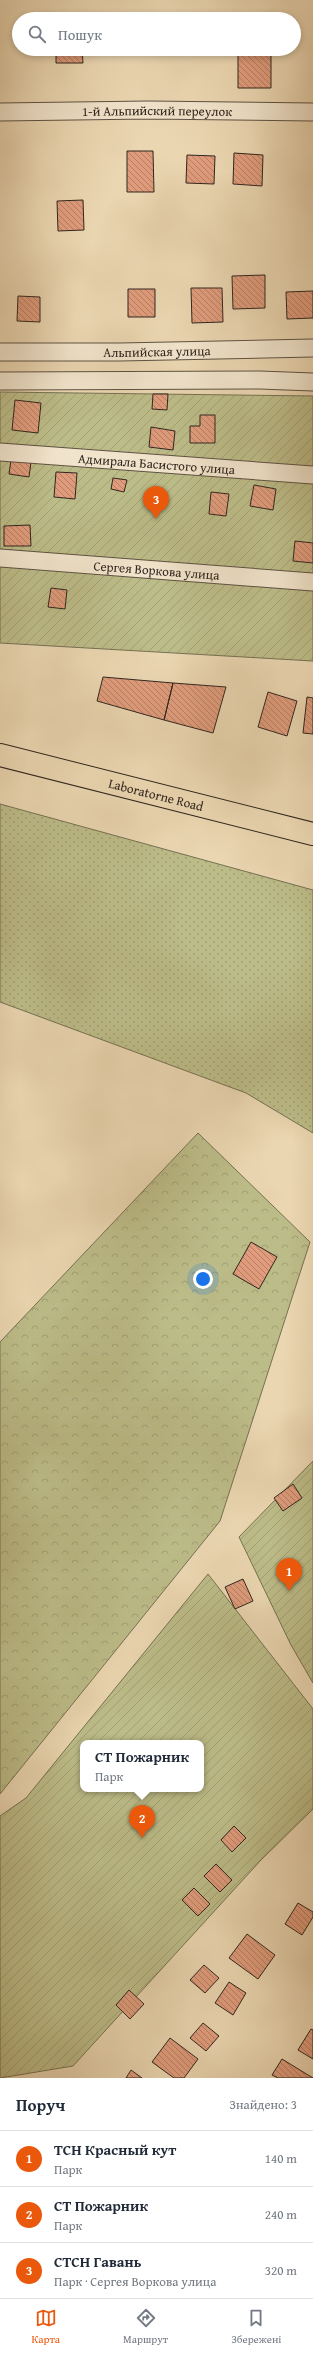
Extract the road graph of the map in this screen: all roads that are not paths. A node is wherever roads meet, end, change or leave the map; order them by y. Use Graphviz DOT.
graph roads {
  1 [pos="0,112"];
  2 [pos="313,112"];
  3 [pos="313,348"];
  4 [pos="0,352"];
  5 [pos="0,381"];
  6 [pos="313,382"];
  7 [pos="0,452"];
  8 [pos="313,475"];
  9 [pos="0,558"];
  10 [pos="313,582"];
  11 [pos="0,755"];
  12 [pos="313,834"];
  1 -- 2 [label="street, 1-й Альпийский переулок"];
  3 -- 4 [label="street, Альпийская улица"];
  5 -- 6 [label="street"];
  7 -- 8 [label="street, Адмирала Басистого улица"];
  9 -- 10 [label="street, Сергея Воркова улица"];
  11 -- 12 [label="main road, Laboratorne Road"];
}
